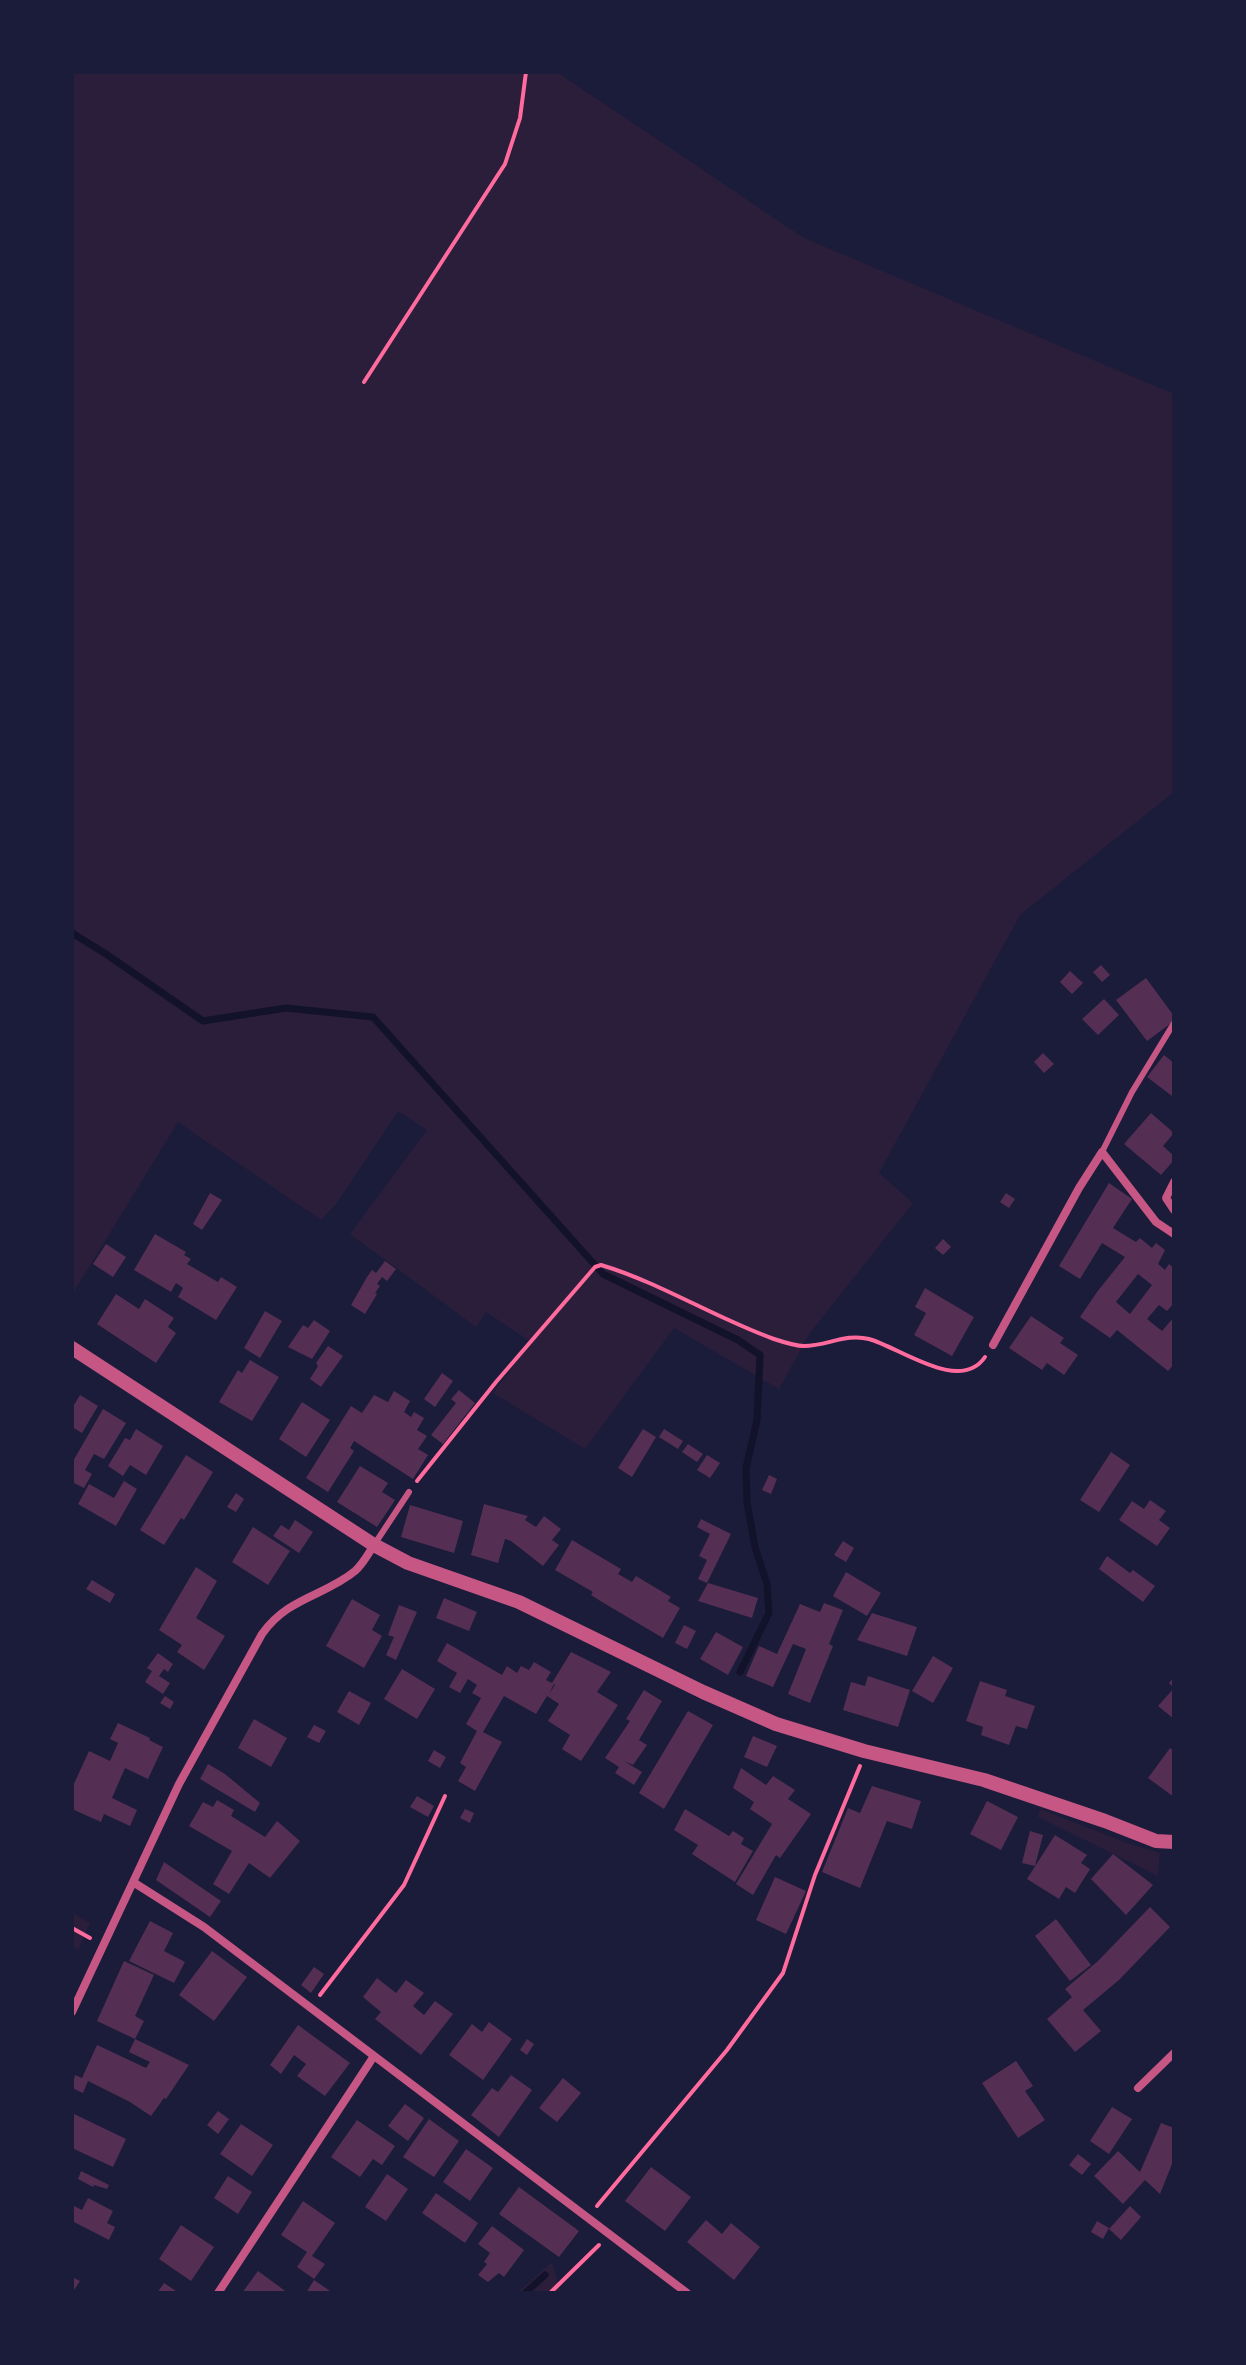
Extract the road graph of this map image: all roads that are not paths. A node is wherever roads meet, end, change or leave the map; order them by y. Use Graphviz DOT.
graph roads {
  1 [pos="1174,1023"];
  2 [pos="1102,1152"];
  3 [pos="1174,1182"];
  4 [pos="1174,1210"];
  5 [pos="1174,1234"];
  6 [pos="993,1345"];
  7 [pos="72,1348"];
  8 [pos="409,1492"];
  9 [pos="374,1545"];
  10 [pos="1174,1842"];
  11 [pos="133,1882"];
  12 [pos="72,2012"];
  13 [pos="1174,2053"];
  14 [pos="374,2056"];
  15 [pos="1138,2088"];
  16 [pos="218,2293"];
  17 [pos="687,2293"];
  1 -- 2 [label="lane"];
  2 -- 5 [label="street"];
  2 -- 6 [label="street"];
  3 -- 4 [label="street"];
  7 -- 9 [label="street"];
  8 -- 9 [label="lane"];
  9 -- 10 [label="street"];
  9 -- 11 [label="street"];
  11 -- 12 [label="street"];
  11 -- 14 [label="street"];
  13 -- 15 [label="street"];
  14 -- 16 [label="street"];
  14 -- 17 [label="street"];
}
